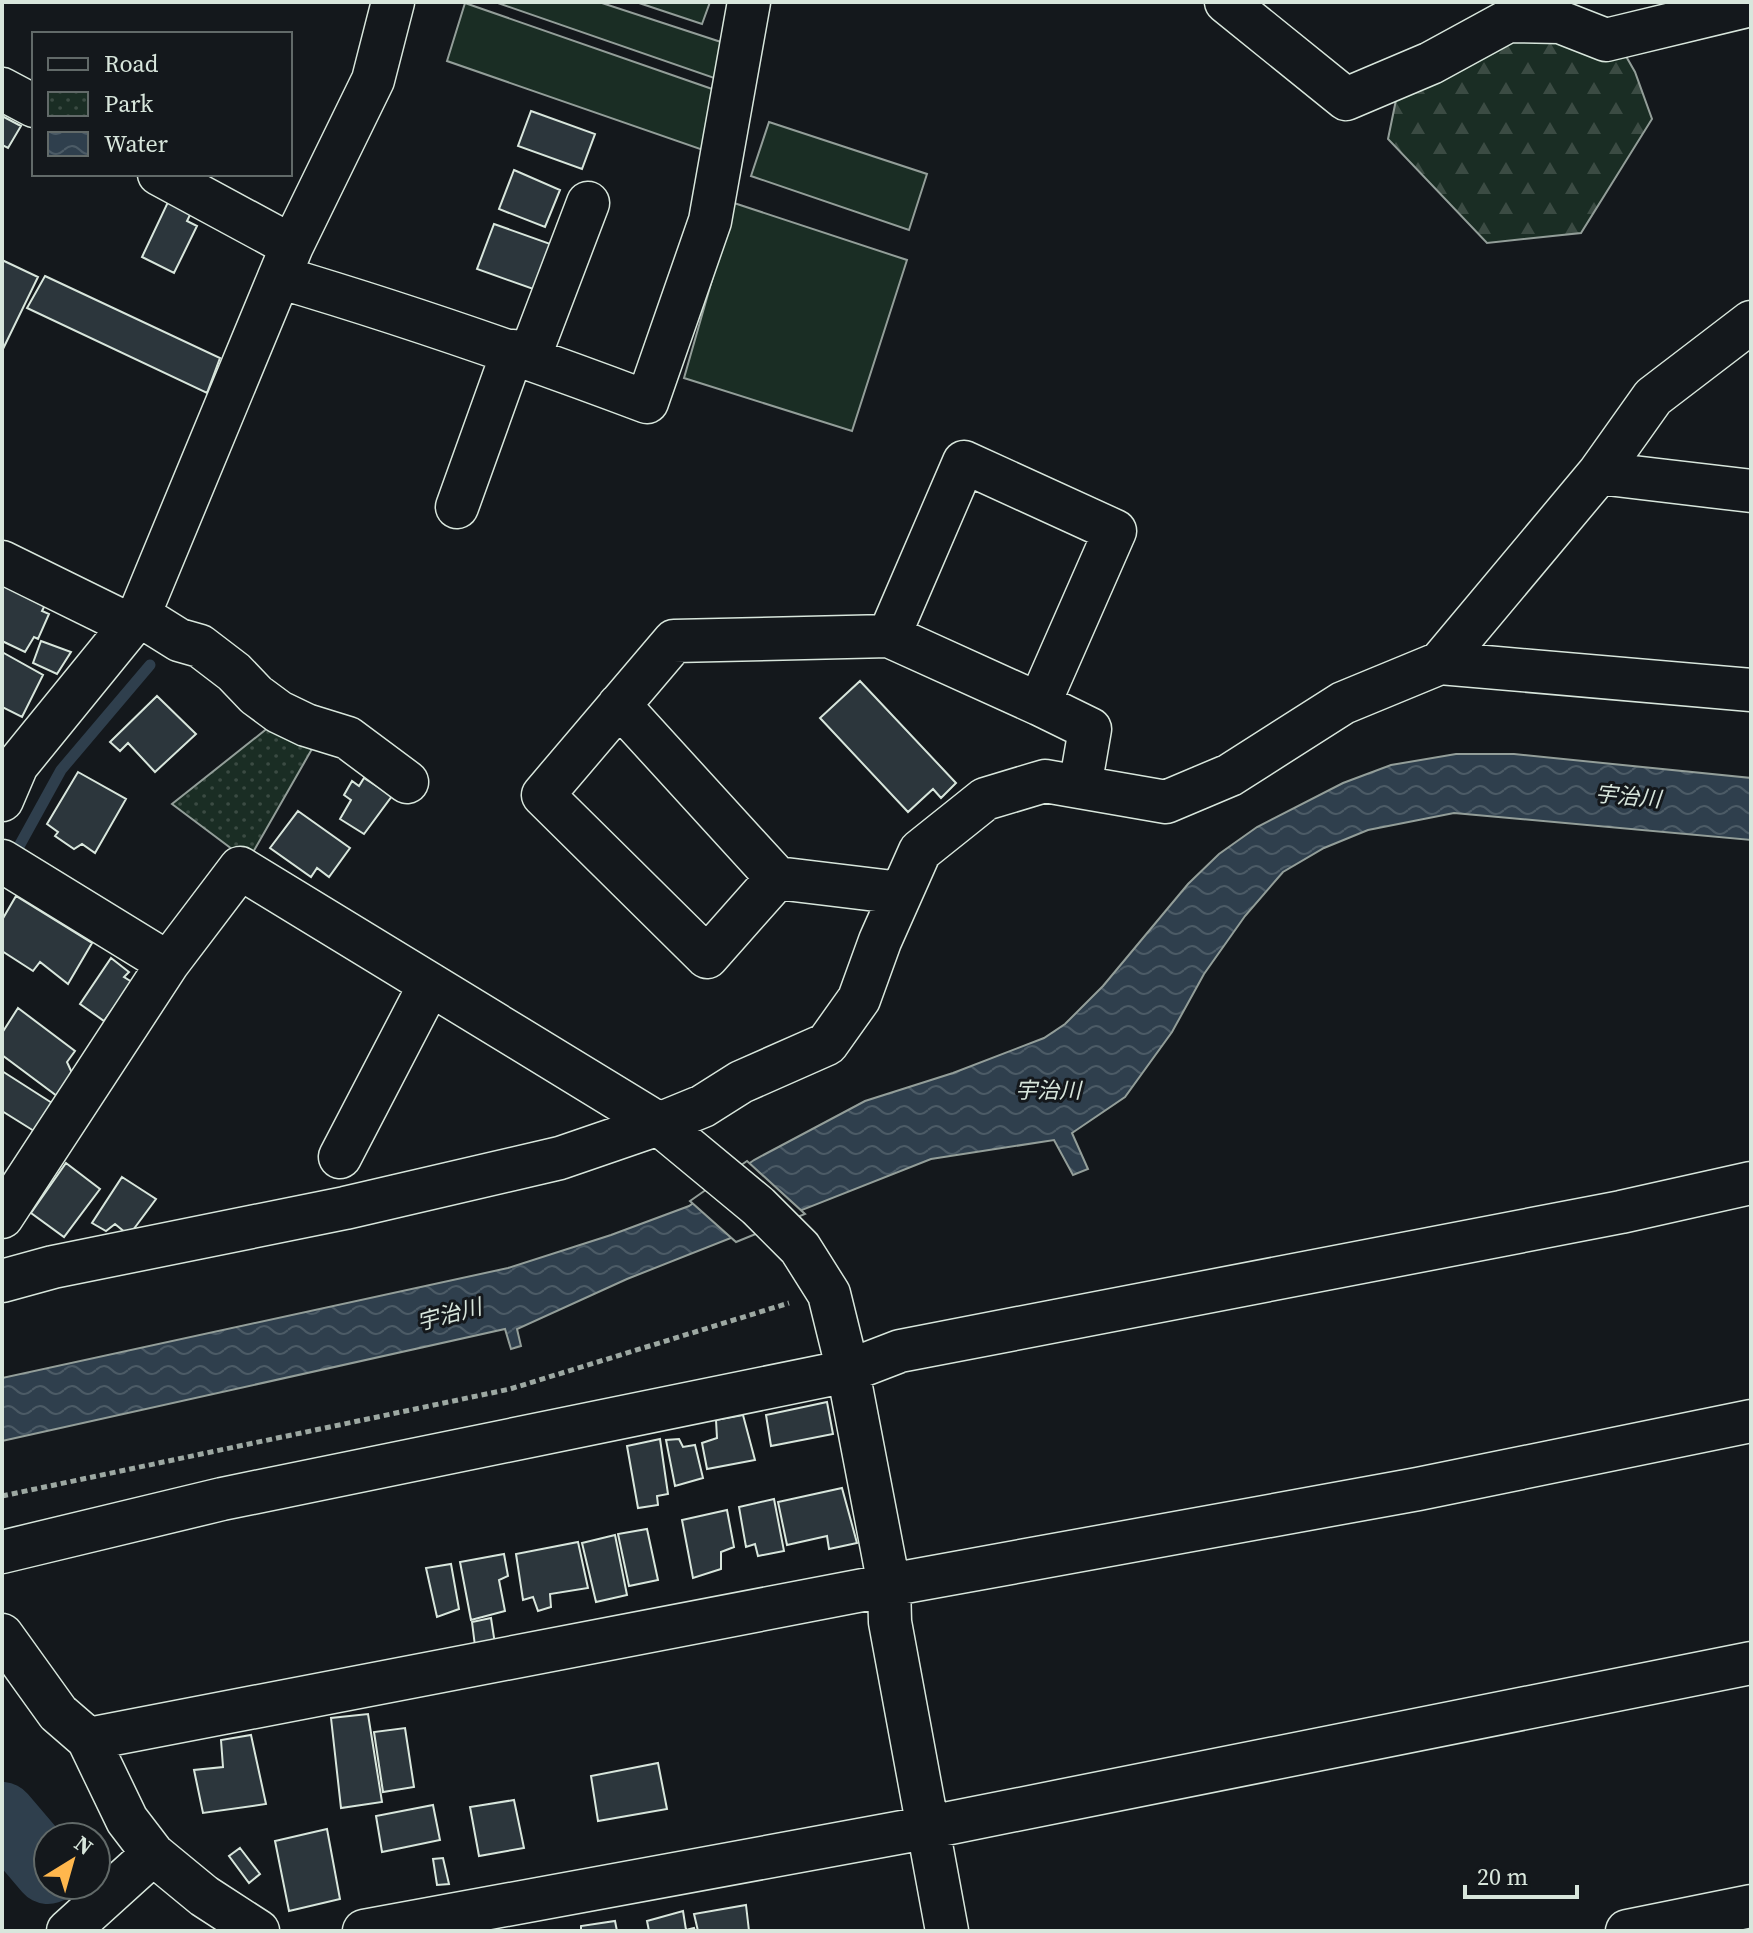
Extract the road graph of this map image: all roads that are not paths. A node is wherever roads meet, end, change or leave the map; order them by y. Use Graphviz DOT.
graph roads {
  1 [pos="393,2"];
  2 [pos="749,2"];
  3 [pos="1226,2"];
  4 [pos="1751,5"];
  5 [pos="2,89"];
  6 [pos="32,105"];
  7 [pos="162,176"];
  8 [pos="588,203"];
  9 [pos="285,261"];
  10 [pos="1751,322"];
  11 [pos="521,354"];
  12 [pos="1599,473"];
  13 [pos="1751,491"];
  14 [pos="457,507"];
  15 [pos="2,562"];
  16 [pos="134,620"];
  17 [pos="889,636"];
  18 [pos="1440,663"];
  19 [pos="1751,690"];
  20 [pos="1039,704"];
  21 [pos="619,705"];
  22 [pos="7,774"];
  23 [pos="407,782"];
  24 [pos="1080,787"];
  25 [pos="13,868"];
  26 [pos="777,878"];
  27 [pos="901,893"];
  28 [pos="168,963"];
  29 [pos="430,984"];
  30 [pos="671,1135"];
  31 [pos="340,1157"];
  32 [pos="1751,1183"];
  33 [pos="2,1217"];
  34 [pos="2,1281"];
  35 [pos="848,1371"];
  36 [pos="1751,1421"];
  37 [pos="2,1552"];
  38 [pos="889,1585"];
  39 [pos="2,1635"];
  40 [pos="1751,1663"];
  41 [pos="88,1739"];
  42 [pos="930,1827"];
  43 [pos="146,1860"];
  44 [pos="1751,1906"];
  45 [pos="1680,1926"];
  46 [pos="68,1931"];
  47 [pos="258,1931"];
  48 [pos="364,1931"];
  49 [pos="947,1931"];
  50 [pos="1627,1931"];
  1 -- 9 [label="street"];
  2 -- 11 [label="street"];
  3 -- 4 [label="street"];
  5 -- 6 [label="street"];
  7 -- 9 [label="street"];
  8 -- 11 [label="street"];
  9 -- 11 [label="street"];
  9 -- 16 [label="street"];
  10 -- 12 [label="street"];
  11 -- 14 [label="street"];
  12 -- 13 [label="street"];
  12 -- 18 [label="street"];
  15 -- 16 [label="street"];
  16 -- 22 [label="street"];
  16 -- 23 [label="street"];
  17 -- 20 [label="street"];
  17 -- 20 [label="street"];
  17 -- 21 [label="street"];
  18 -- 19 [label="street"];
  18 -- 24 [label="street"];
  20 -- 24 [label="street"];
  21 -- 26 [label="street"];
  21 -- 26 [label="street"];
  24 -- 27 [label="street"];
  25 -- 28 [label="street"];
  26 -- 27 [label="street"];
  27 -- 30 [label="street"];
  28 -- 29 [label="street"];
  28 -- 33 [label="street"];
  29 -- 30 [label="street"];
  29 -- 31 [label="street"];
  30 -- 34 [label="street"];
  30 -- 35 [label="street"];
  32 -- 35 [label="street"];
  35 -- 37 [label="street"];
  35 -- 38 [label="street"];
  36 -- 38 [label="street"];
  38 -- 41 [label="street"];
  38 -- 42 [label="street"];
  39 -- 41 [label="street"];
  40 -- 42 [label="street"];
  41 -- 43 [label="street"];
  42 -- 48 [label="street"];
  42 -- 49 [label="street"];
  43 -- 46 [label="street"];
  43 -- 47 [label="street"];
  44 -- 45 [label="street"];
  45 -- 50 [label="street"];
}
